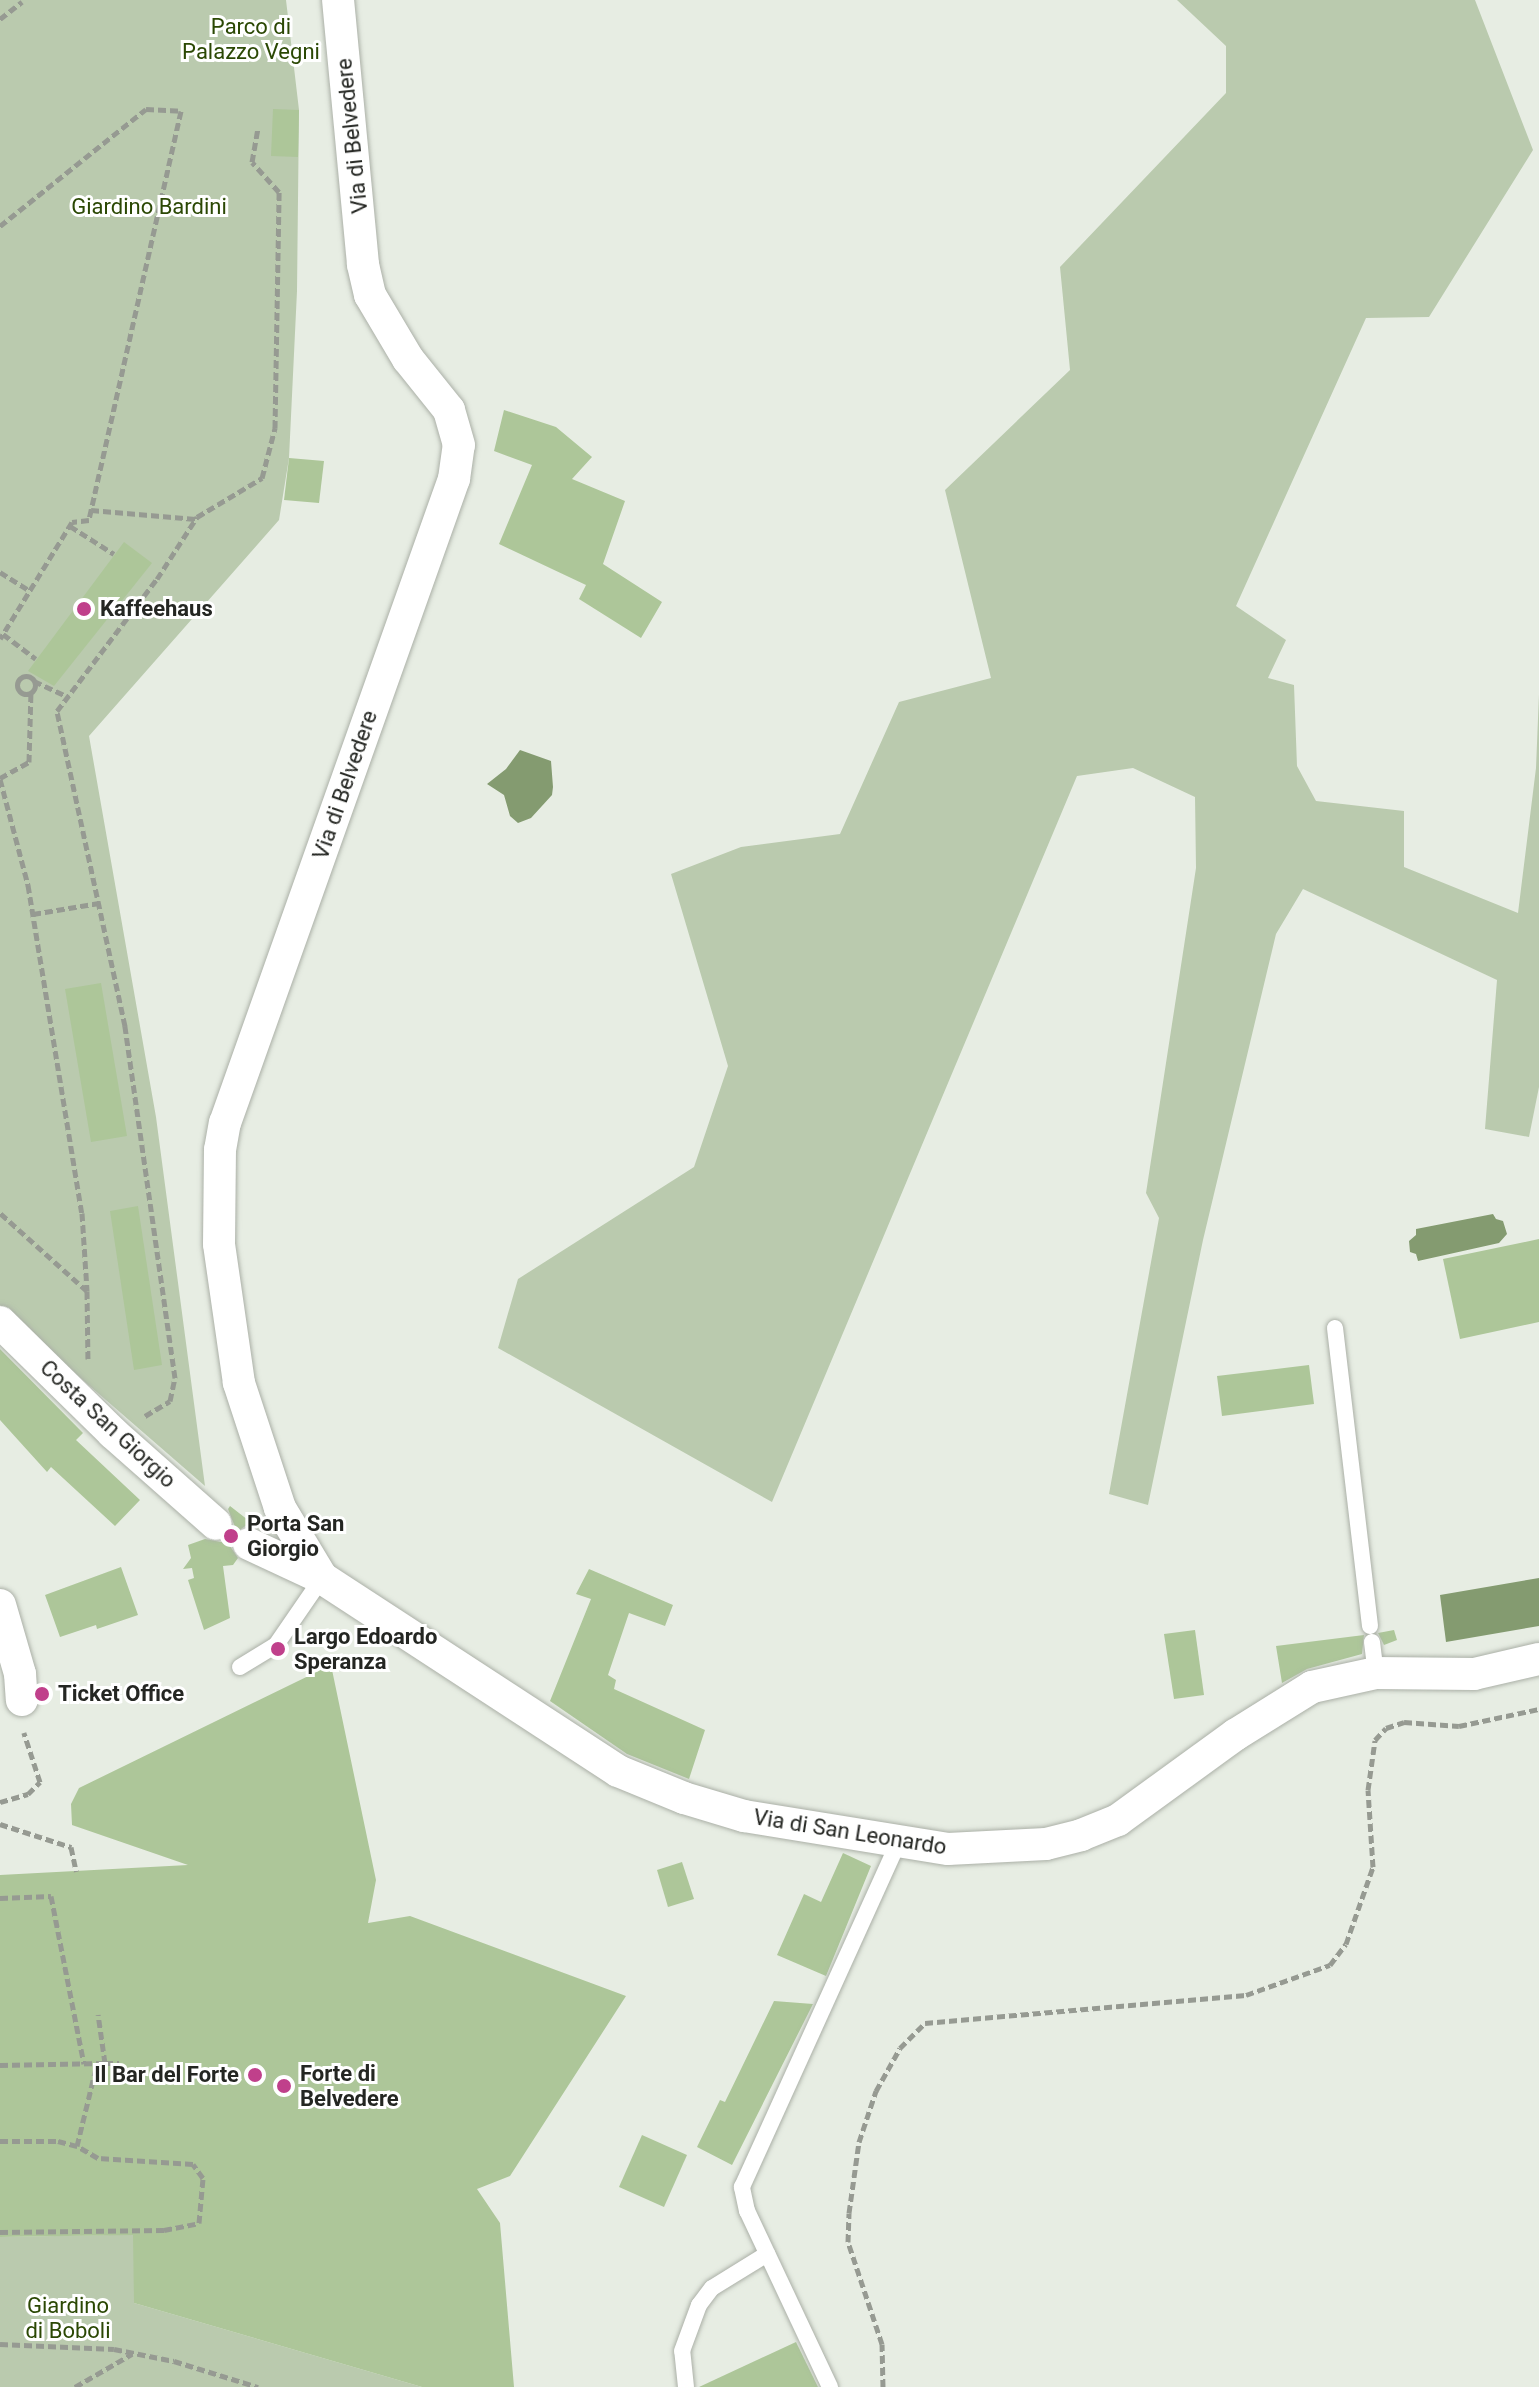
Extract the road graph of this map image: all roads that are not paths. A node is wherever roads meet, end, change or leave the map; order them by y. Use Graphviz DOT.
graph roads {
  1 [pos="338,0"];
  2 [pos="0,1322"];
  3 [pos="1335,1328"];
  4 [pos="216,1524"];
  5 [pos="249,1544"];
  6 [pos="322,1578"];
  7 [pos="0,1605"];
  8 [pos="1539,1659"];
  9 [pos="240,1667"];
  10 [pos="1376,1673"];
  11 [pos="22,1700"];
  12 [pos="898,1843"];
  13 [pos="767,2254"];
  14 [pos="686,2387"];
  15 [pos="830,2387"];
  1 -- 6 [label="street, Via di Belvedere"];
  2 -- 4 [label="street, Costa San Giorgio"];
  3 -- 10 [label="lane"];
  5 -- 6 [label="street"];
  6 -- 9 [label="lane"];
  6 -- 12 [label="street, Via di San Leonardo"];
  7 -- 11 [label="street"];
  8 -- 10 [label="street, Via di San Leonardo"];
  10 -- 12 [label="street, Via di San Leonardo"];
  12 -- 13 [label="lane"];
  13 -- 14 [label="lane"];
  13 -- 15 [label="lane"];
}
